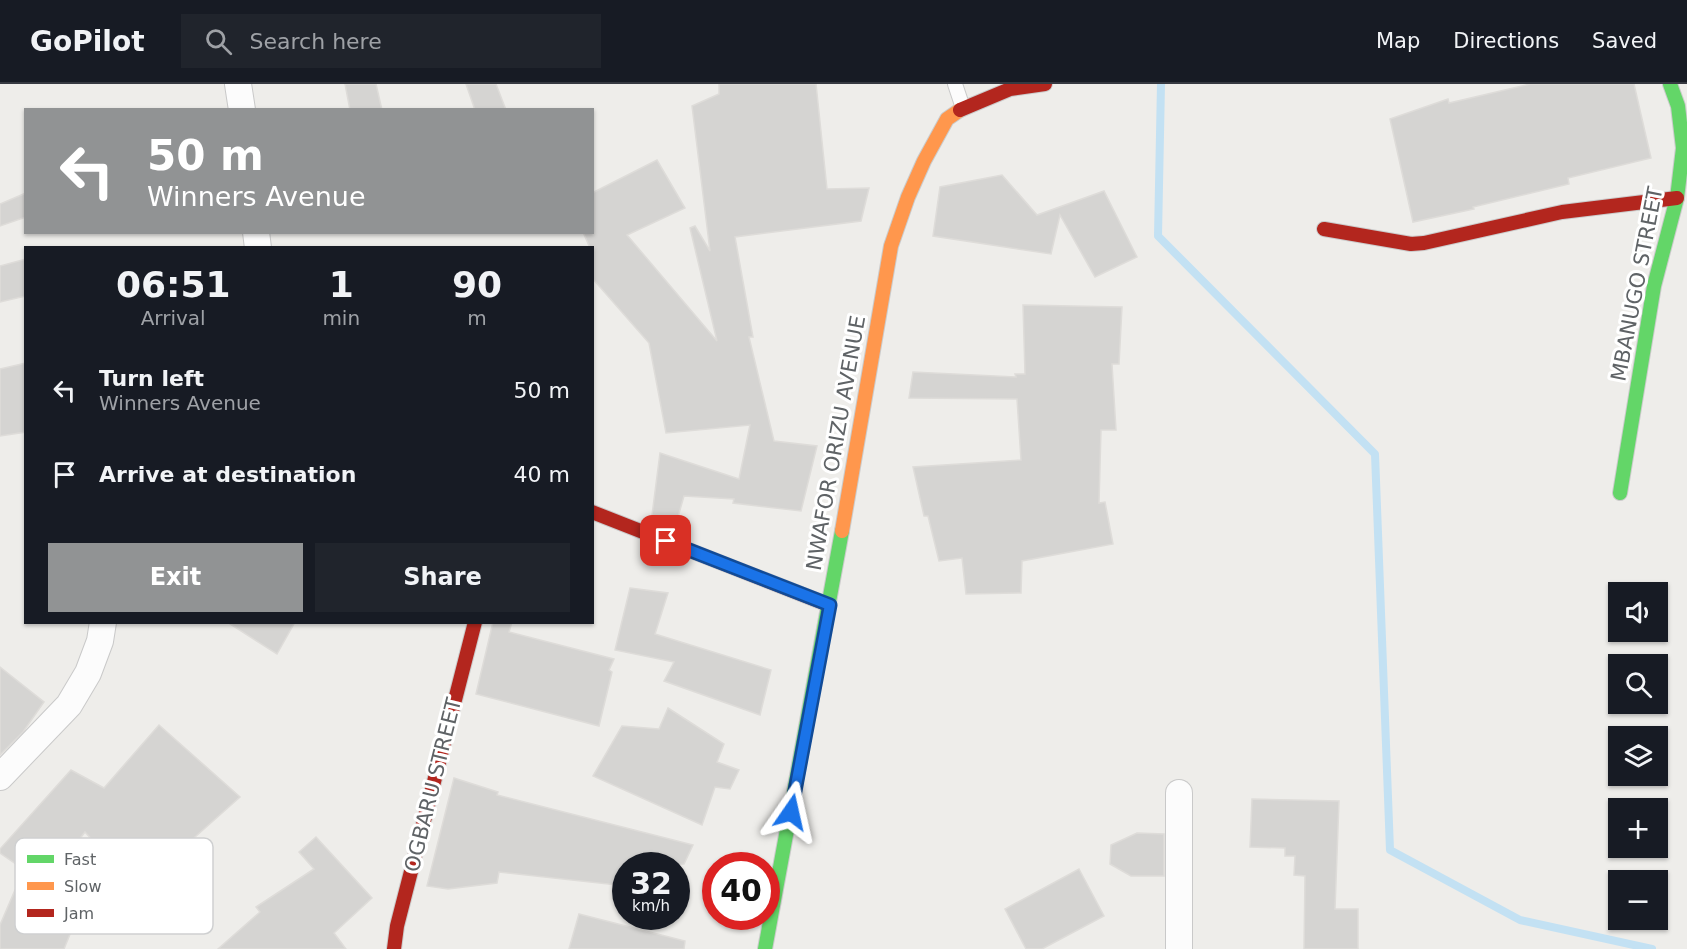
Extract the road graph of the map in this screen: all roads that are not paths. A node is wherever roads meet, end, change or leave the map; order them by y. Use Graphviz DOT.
graph roads {
  1 [pos="238,84"];
  2 [pos="955,84"];
  3 [pos="1045,84"];
  4 [pos="1670,84"];
  5 [pos="242,108"];
  6 [pos="963,108"];
  7 [pos="1677,198"];
  8 [pos="1324,229"];
  9 [pos="1620,493"];
  10 [pos="594,513"];
  11 [pos="830,605"];
  12 [pos="104,624"];
  13 [pos="474,624"];
  14 [pos="0,777"];
  15 [pos="1179,793"];
  16 [pos="394,949"];
  17 [pos="765,949"];
  18 [pos="1179,949"];
  1 -- 5 [label="street"];
  2 -- 6 [label="lane"];
  3 -- 6 [label="street"];
  4 -- 7 [label="street, MBANUGO STREET"];
  6 -- 11 [label="street, NWAFOR ORIZU AVENUE"];
  7 -- 8 [label="street"];
  7 -- 9 [label="street, MBANUGO STREET"];
  10 -- 11 [label="street"];
  11 -- 17 [label="street, NWAFOR ORIZU AVENUE"];
  12 -- 14 [label="street"];
  13 -- 16 [label="street, OGBARU STREET"];
  15 -- 18 [label="street"];
}
